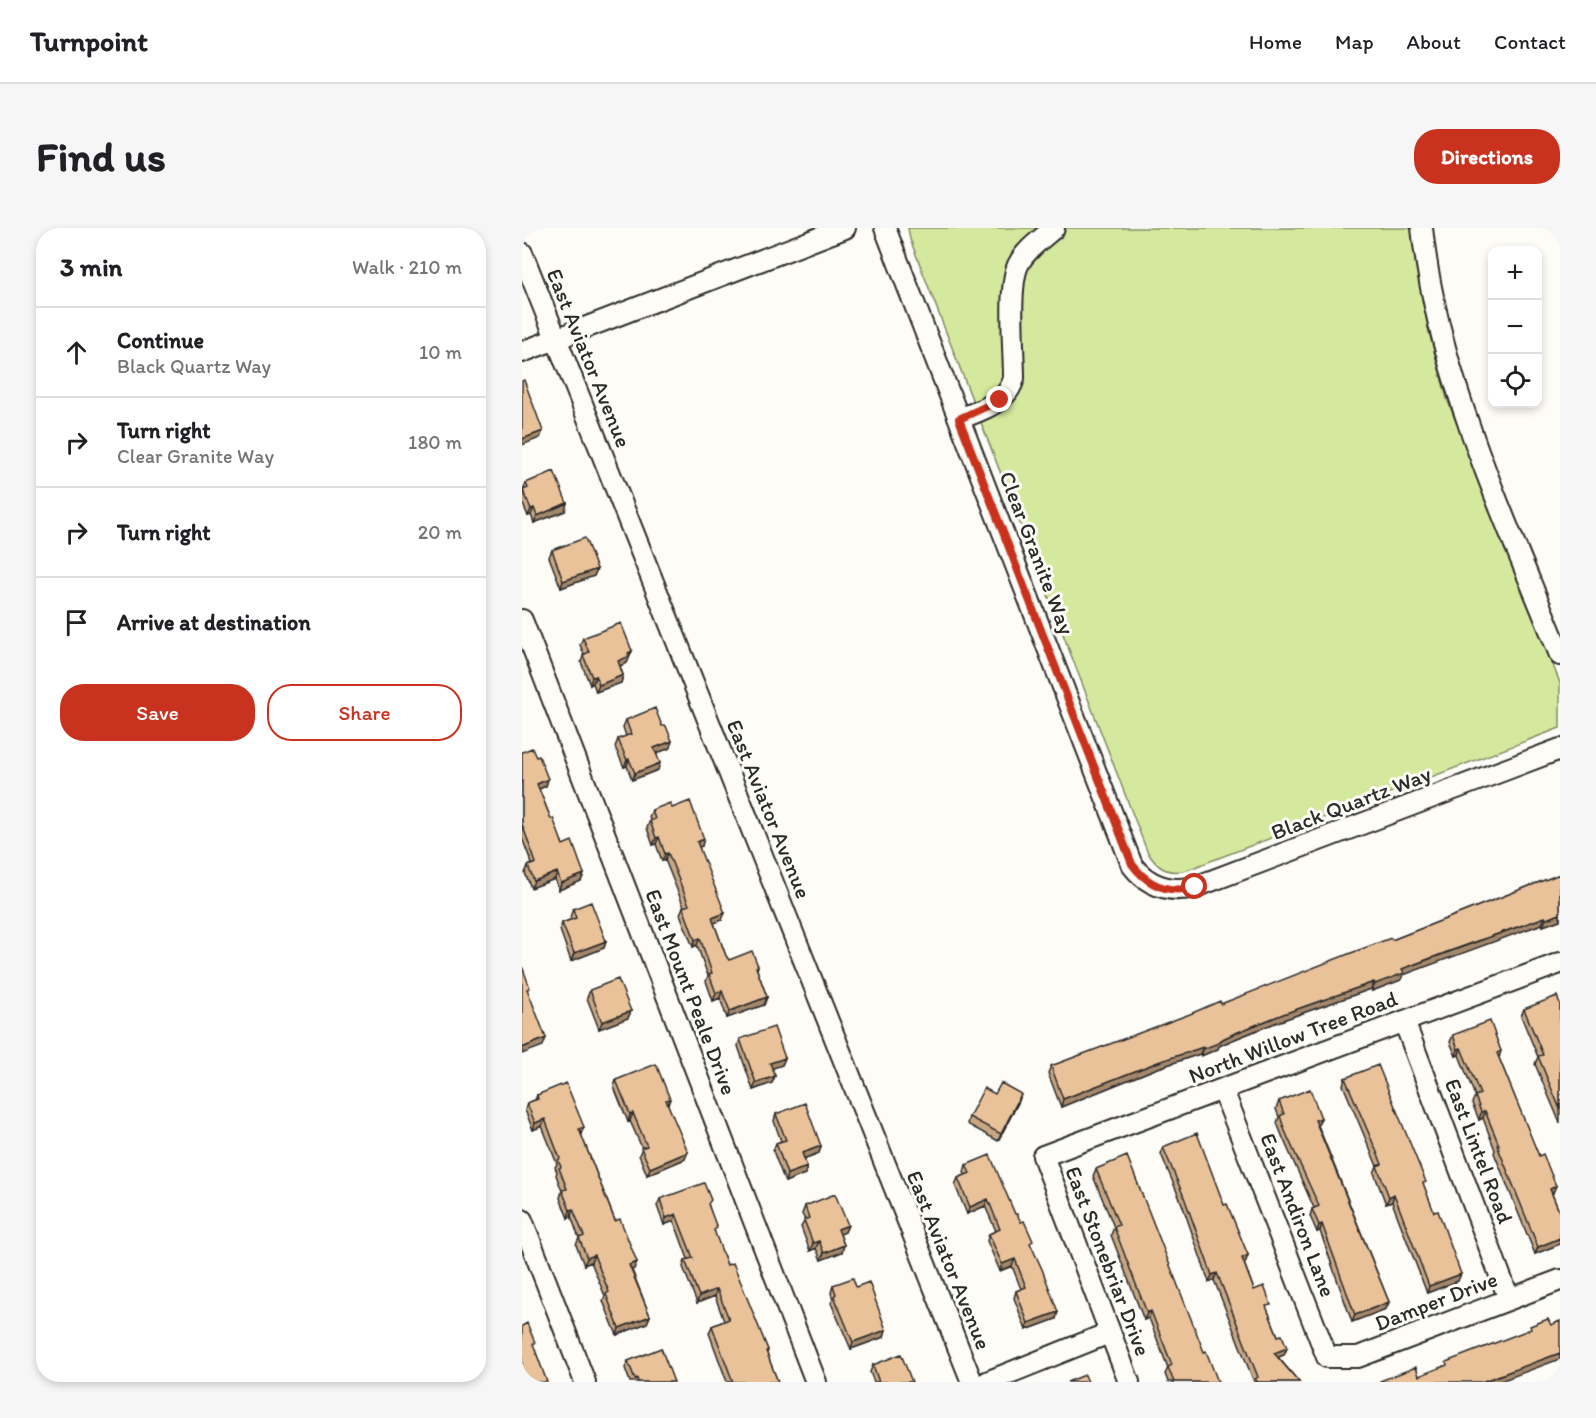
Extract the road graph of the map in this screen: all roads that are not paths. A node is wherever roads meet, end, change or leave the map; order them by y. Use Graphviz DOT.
graph roads {
  1 [pos="845,228"];
  2 [pos="885,228"];
  3 [pos="1054,228"];
  4 [pos="1422,228"];
  5 [pos="522,254"];
  6 [pos="555,340"];
  7 [pos="522,352"];
  8 [pos="959,419"];
  9 [pos="522,620"];
  10 [pos="1560,655"];
  11 [pos="1560,749"];
  12 [pos="1156,886"];
  13 [pos="1560,963"];
  14 [pos="1404,1021"];
  15 [pos="1223,1090"];
  16 [pos="1043,1156"];
  17 [pos="522,1220"];
  18 [pos="1560,1280"];
  19 [pos="1509,1299"];
  20 [pos="1109,1333"];
  21 [pos="1327,1358"];
  22 [pos="585,1382"];
  23 [pos="816,1382"];
  24 [pos="972,1382"];
  25 [pos="987,1382"];
  26 [pos="1129,1382"];
  1 -- 6 [label="street"];
  2 -- 8 [label="street, Clear Granite Way"];
  3 -- 8 [label="street"];
  4 -- 10 [label="street"];
  5 -- 6 [label="street, East Aviator Avenue"];
  6 -- 7 [label="street"];
  6 -- 24 [label="street, East Aviator Avenue"];
  8 -- 12 [label="street, Clear Granite Way"];
  9 -- 23 [label="street, East Mount Peale Drive"];
  11 -- 12 [label="street, Black Quartz Way"];
  13 -- 14 [label="street, North Willow Tree Road"];
  14 -- 15 [label="street, North Willow Tree Road"];
  14 -- 19 [label="street, East Lintel Road"];
  15 -- 16 [label="street, North Willow Tree Road"];
  15 -- 21 [label="street, East Andiron Lane"];
  16 -- 20 [label="street, East Stonebriar Drive"];
  17 -- 22 [label="street"];
  18 -- 19 [label="street, Damper Drive"];
  19 -- 21 [label="street, Damper Drive"];
  20 -- 25 [label="street"];
  20 -- 26 [label="street, East Stonebriar Drive"];
}
